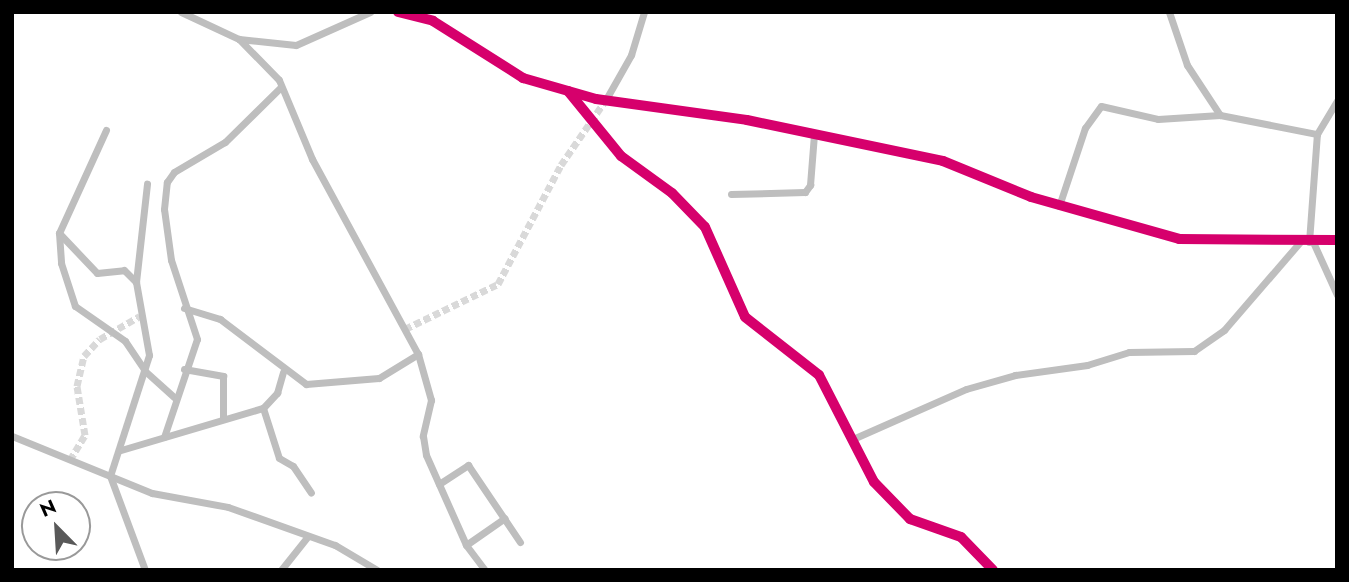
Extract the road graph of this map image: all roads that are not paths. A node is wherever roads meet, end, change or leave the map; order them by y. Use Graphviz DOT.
graph roads {
  1 [pos="181,12"];
  2 [pos="337,12"];
  3 [pos="370,12"];
  4 [pos="398,12"];
  5 [pos="644,12"];
  6 [pos="1169,12"];
  7 [pos="423,15"];
  8 [pos="344,19"];
  9 [pos="239,38"];
  10 [pos="281,87"];
  11 [pos="1337,100"];
  12 [pos="605,101"];
  13 [pos="1220,114"];
  14 [pos="106,130"];
  15 [pos="814,134"];
  16 [pos="1317,134"];
  17 [pos="147,184"];
  18 [pos="731,194"];
  19 [pos="1059,206"];
  20 [pos="60,233"];
  21 [pos="1337,240"];
  22 [pos="1300,242"];
  23 [pos="1311,242"];
  24 [pos="136,282"];
  25 [pos="1337,295"];
  26 [pos="184,308"];
  27 [pos="418,354"];
  28 [pos="184,369"];
  29 [pos="145,371"];
  30 [pos="283,372"];
  31 [pos="174,397"];
  32 [pos="263,408"];
  33 [pos="223,418"];
  34 [pos="12,436"];
  35 [pos="164,437"];
  36 [pos="855,438"];
  37 [pos="121,450"];
  38 [pos="110,476"];
  39 [pos="439,484"];
  40 [pos="311,493"];
  41 [pos="505,518"];
  42 [pos="308,536"];
  43 [pos="520,542"];
  44 [pos="466,545"];
  45 [pos="145,570"];
  46 [pos="281,570"];
  47 [pos="377,570"];
  48 [pos="485,570"];
  1 -- 9 [label="street"];
  2 -- 8 [label="street"];
  3 -- 8 [label="street"];
  4 -- 7 [label="street"];
  5 -- 12 [label="street"];
  6 -- 13 [label="street"];
  7 -- 12 [label="street"];
  8 -- 9 [label="street"];
  9 -- 10 [label="street"];
  10 -- 26 [label="street"];
  10 -- 27 [label="street"];
  11 -- 16 [label="street"];
  12 -- 15 [label="street"];
  13 -- 16 [label="street"];
  13 -- 19 [label="street"];
  14 -- 20 [label="street"];
  15 -- 18 [label="street"];
  15 -- 19 [label="street"];
  16 -- 23 [label="street"];
  17 -- 24 [label="street"];
  19 -- 22 [label="street"];
  20 -- 24 [label="street"];
  20 -- 29 [label="street"];
  21 -- 23 [label="street"];
  22 -- 23 [label="street"];
  22 -- 36 [label="street"];
  23 -- 25 [label="street"];
  24 -- 29 [label="street"];
  26 -- 28 [label="street"];
  26 -- 30 [label="street"];
  27 -- 30 [label="street"];
  27 -- 39 [label="street"];
  28 -- 31 [label="street"];
  28 -- 33 [label="street"];
  29 -- 31 [label="street"];
  29 -- 37 [label="street"];
  30 -- 32 [label="street"];
  31 -- 35 [label="street"];
  32 -- 33 [label="street"];
  32 -- 40 [label="street"];
  33 -- 35 [label="street"];
  34 -- 38 [label="street"];
  35 -- 37 [label="street"];
  37 -- 38 [label="street"];
  38 -- 42 [label="street"];
  38 -- 45 [label="street"];
  39 -- 41 [label="street"];
  39 -- 44 [label="street"];
  41 -- 43 [label="street"];
  41 -- 44 [label="street"];
  42 -- 46 [label="street"];
  42 -- 47 [label="street"];
  44 -- 48 [label="street"];
}
